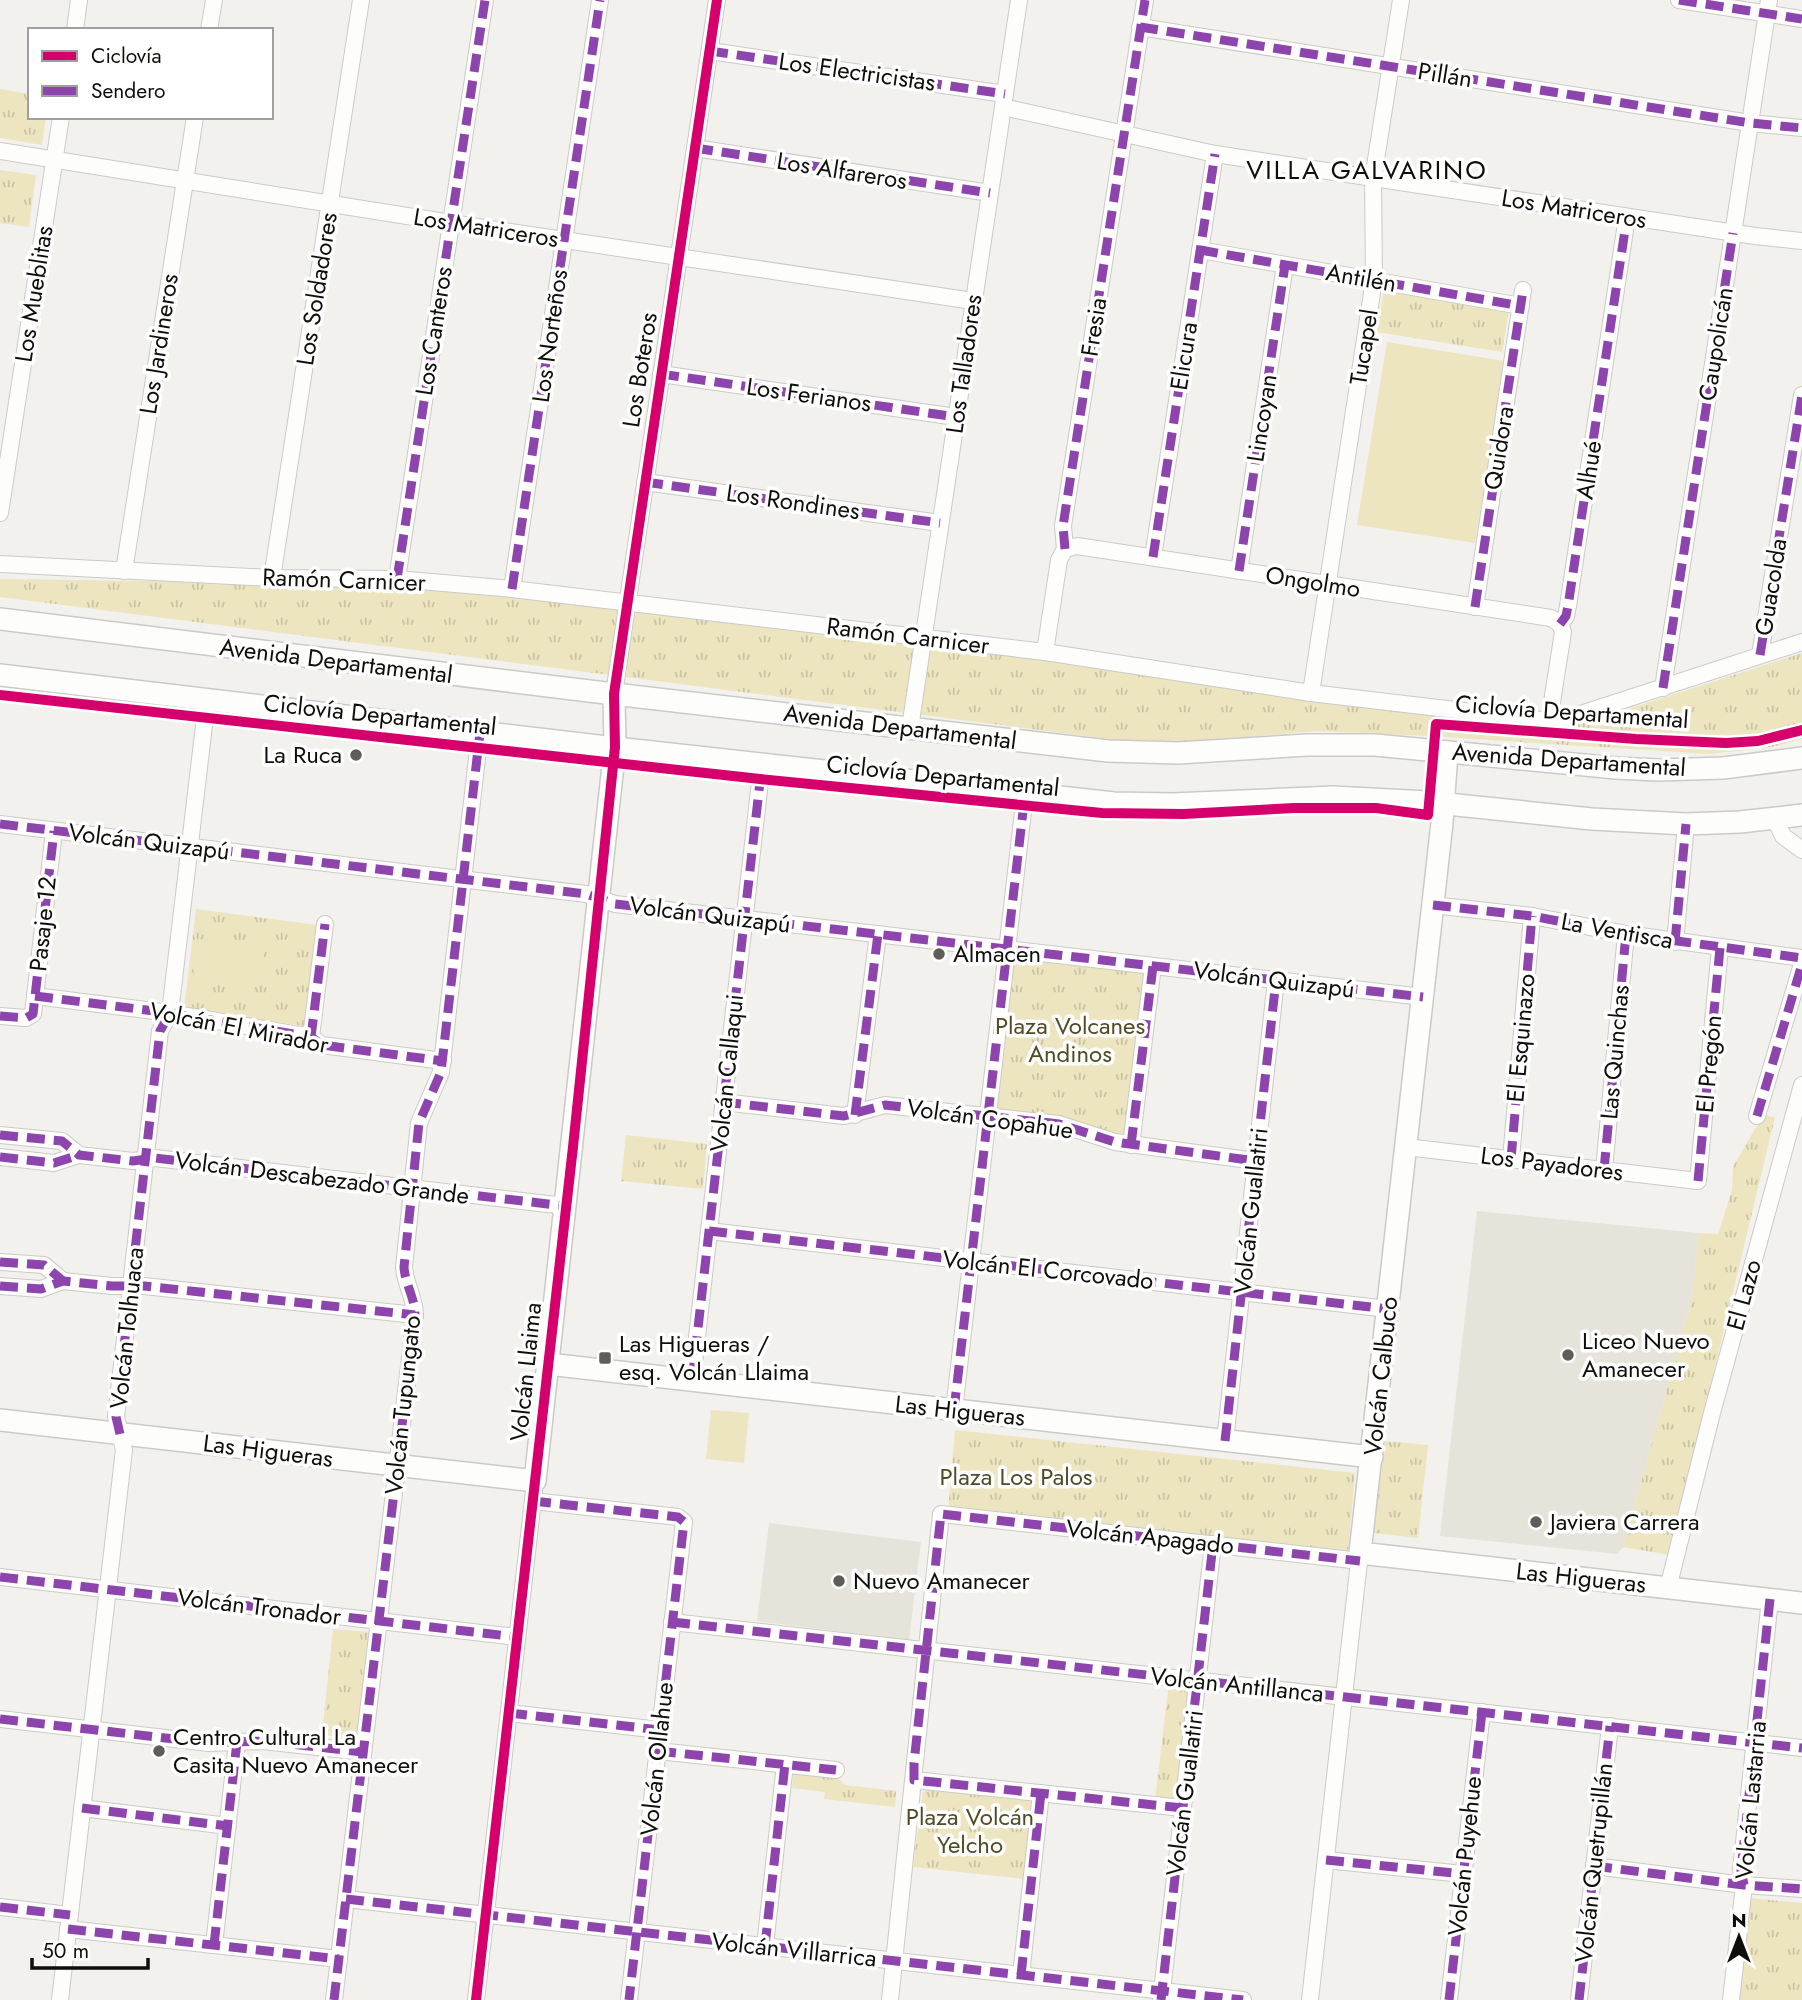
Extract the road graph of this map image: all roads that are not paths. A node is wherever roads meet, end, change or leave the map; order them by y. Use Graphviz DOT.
graph roads {
  1 [pos="79,0"];
  2 [pos="214,0"];
  3 [pos="361,0"];
  4 [pos="485,0"];
  5 [pos="600,0"];
  6 [pos="717,0"];
  7 [pos="1019,0"];
  8 [pos="1144,0"];
  9 [pos="1401,0"];
  10 [pos="1679,0"];
  11 [pos="1768,7"];
  12 [pos="1802,19"];
  13 [pos="1140,27"];
  14 [pos="75,28"];
  15 [pos="209,28"];
  16 [pos="710,51"];
  17 [pos="1391,66"];
  18 [pos="1004,101"];
  19 [pos="61,119"];
  20 [pos="195,119"];
  21 [pos="1750,122"];
  22 [pos="1802,128"];
  23 [pos="1124,135"];
  24 [pos="695,149"];
  25 [pos="0,151"];
  26 [pos="1215,154"];
  27 [pos="55,160"];
  28 [pos="1373,178"];
  29 [pos="185,180"];
  30 [pos="990,193"];
  31 [pos="331,203"];
  32 [pos="1627,217"];
  33 [pos="451,223"];
  34 [pos="1733,233"];
  35 [pos="564,240"];
  36 [pos="1802,241"];
  37 [pos="1200,250"];
  38 [pos="679,257"];
  39 [pos="1285,265"];
  40 [pos="1374,280"];
  41 [pos="1522,298"];
  42 [pos="973,301"];
  43 [pos="661,374"];
  44 [pos="1802,395"];
  45 [pos="956,417"];
  46 [pos="645,482"];
  47 [pos="0,513"];
  48 [pos="940,523"];
  49 [pos="1065,549"];
  50 [pos="1153,557"];
  51 [pos="0,564"];
  52 [pos="124,571"];
  53 [pos="1239,571"];
  54 [pos="272,578"];
  55 [pos="397,579"];
  56 [pos="1327,584"];
  57 [pos="512,589"];
  58 [pos="627,603"];
  59 [pos="1475,607"];
  60 [pos="0,619"];
  61 [pos="1560,624"];
  62 [pos="923,638"];
  63 [pos="1802,642"];
  64 [pos="1045,652"];
  65 [pos="1760,655"];
  66 [pos="0,675"];
  67 [pos="1663,688"];
  68 [pos="1311,693"];
  69 [pos="614,694"];
  70 [pos="207,700"];
  71 [pos="1549,721"];
  72 [pos="910,728"];
  73 [pos="480,732"];
  74 [pos="615,747"];
  75 [pos="1447,752"];
  76 [pos="1802,758"];
  77 [pos="762,764"];
  78 [pos="1025,794"];
  79 [pos="1443,804"];
  80 [pos="1802,815"];
  81 [pos="1775,819"];
  82 [pos="0,824"];
  83 [pos="1686,824"];
  84 [pos="54,831"];
  85 [pos="190,847"];
  86 [pos="1802,850"];
  87 [pos="464,880"];
  88 [pos="599,899"];
  89 [pos="1433,905"];
  90 [pos="1532,916"];
  91 [pos="744,919"];
  92 [pos="325,924"];
  93 [pos="877,934"];
  94 [pos="1626,934"];
  95 [pos="1675,942"];
  96 [pos="1720,948"];
  97 [pos="1007,949"];
  98 [pos="1802,958"];
  99 [pos="1802,964"];
  100 [pos="1153,966"];
  101 [pos="1276,980"];
  102 [pos="35,996"];
  103 [pos="1423,997"];
  104 [pos="170,1013"];
  105 [pos="0,1016"];
  106 [pos="311,1037"];
  107 [pos="443,1061"];
  108 [pos="1802,1085"];
  109 [pos="723,1102"];
  110 [pos="855,1115"];
  111 [pos="1757,1116"];
  112 [pos="988,1117"];
  113 [pos="0,1135"];
  114 [pos="1131,1145"];
  115 [pos="1406,1147"];
  116 [pos="79,1155"];
  117 [pos="0,1157"];
  118 [pos="146,1159"];
  119 [pos="1511,1159"];
  120 [pos="1256,1161"];
  121 [pos="1604,1170"];
  122 [pos="1699,1181"];
  123 [pos="412,1188"];
  124 [pos="565,1206"];
  125 [pos="709,1231"];
  126 [pos="971,1261"];
  127 [pos="0,1262"];
  128 [pos="63,1281"];
  129 [pos="0,1286"];
  130 [pos="132,1286"];
  131 [pos="1242,1292"];
  132 [pos="1388,1309"];
  133 [pos="415,1315"];
  134 [pos="548,1364"];
  135 [pos="692,1381"];
  136 [pos="954,1410"];
  137 [pos="0,1420"];
  138 [pos="120,1434"];
  139 [pos="1225,1441"];
  140 [pos="1372,1457"];
  141 [pos="397,1466"];
  142 [pos="534,1491"];
  143 [pos="1213,1544"];
  144 [pos="1360,1557"];
  145 [pos="0,1577"];
  146 [pos="1668,1588"];
  147 [pos="108,1590"];
  148 [pos="1770,1599"];
  149 [pos="1802,1603"];
  150 [pos="379,1621"];
  151 [pos="672,1622"];
  152 [pos="517,1637"];
  153 [pos="926,1650"];
  154 [pos="1198,1681"];
  155 [pos="1344,1697"];
  156 [pos="1482,1712"];
  157 [pos="509,1713"];
  158 [pos="0,1719"];
  159 [pos="1610,1726"];
  160 [pos="92,1729"];
  161 [pos="660,1730"];
  162 [pos="237,1742"];
  163 [pos="1755,1742"];
  164 [pos="1802,1748"];
  165 [pos="658,1751"];
  166 [pos="363,1752"];
  167 [pos="785,1764"];
  168 [pos="836,1770"];
  169 [pos="914,1780"];
  170 [pos="1041,1793"];
  171 [pos="82,1808"];
  172 [pos="1183,1808"];
  173 [pos="228,1826"];
  174 [pos="1326,1860"];
  175 [pos="1594,1866"];
  176 [pos="1464,1874"];
  177 [pos="1744,1885"];
  178 [pos="1802,1889"];
  179 [pos="346,1899"];
  180 [pos="0,1907"];
  181 [pos="485,1915"];
  182 [pos="69,1922"];
  183 [pos="637,1932"];
  184 [pos="214,1945"];
  185 [pos="765,1946"];
  186 [pos="339,1959"];
  187 [pos="894,1961"];
  188 [pos="1021,1975"];
  189 [pos="1161,1996"];
  190 [pos="60,2000"];
  191 [pos="334,2000"];
  192 [pos="476,2000"];
  193 [pos="629,2000"];
  194 [pos="890,2000"];
  195 [pos="1243,2000"];
  196 [pos="1310,2000"];
  197 [pos="1450,2000"];
  198 [pos="1579,2000"];
  199 [pos="1731,2000"];
  1 -- 14 [label="street"];
  2 -- 15 [label="street"];
  3 -- 31 [label="street, Los Soldadores"];
  4 -- 33 [label="street, Los Canteros"];
  5 -- 35 [label="street, Los Norteños"];
  6 -- 16 [label="street, Los Boteros"];
  7 -- 18 [label="street, Los Talladores"];
  8 -- 13 [label="street, Fresia"];
  9 -- 17 [label="street, Tucapel"];
  10 -- 11 [label="street"];
  11 -- 12 [label="street"];
  11 -- 21 [label="street, Caupolicán"];
  13 -- 17 [label="street, Pillán"];
  13 -- 23 [label="street, Fresia"];
  16 -- 18 [label="street, Los Electricistas"];
  16 -- 24 [label="street, Los Boteros"];
  17 -- 21 [label="street, Pillán"];
  17 -- 28 [label="street, Tucapel"];
  18 -- 23 [label="street, Los Matriceros"];
  18 -- 30 [label="street, Los Talladores"];
  19 -- 27 [label="street, Los Mueblitas"];
  20 -- 29 [label="street, Los Jardineros"];
  21 -- 22 [label="street, Pillán"];
  21 -- 34 [label="street, Caupolicán"];
  23 -- 26 [label="street, Los Matriceros"];
  23 -- 49 [label="street, Fresia"];
  24 -- 30 [label="street, Los Alfareros"];
  24 -- 38 [label="street, Los Boteros"];
  25 -- 27 [label="street, Los Matriceros"];
  26 -- 28 [label="street, Los Matriceros"];
  26 -- 37 [label="street, Elicura"];
  27 -- 29 [label="street, Los Matriceros"];
  27 -- 47 [label="street, Los Mueblitas"];
  28 -- 32 [label="street, Los Matriceros"];
  28 -- 40 [label="street, Tucapel"];
  29 -- 31 [label="street, Los Matriceros"];
  29 -- 52 [label="street, Los Jardineros"];
  30 -- 42 [label="street, Los Talladores"];
  31 -- 33 [label="street, Los Matriceros"];
  31 -- 54 [label="street, Los Soldadores"];
  32 -- 34 [label="street, Los Matriceros"];
  32 -- 61 [label="street, Alhué"];
  33 -- 35 [label="street, Los Matriceros"];
  33 -- 55 [label="street, Los Canteros"];
  34 -- 36 [label="street, Los Matriceros"];
  34 -- 67 [label="street, Caupolicán"];
  35 -- 38 [label="street, Los Matriceros"];
  35 -- 57 [label="street, Los Norteños"];
  37 -- 39 [label="street, Antilén"];
  37 -- 50 [label="street, Elicura"];
  38 -- 42 [label="street, Los Matriceros"];
  38 -- 43 [label="street, Los Boteros"];
  39 -- 40 [label="street, Antilén"];
  39 -- 53 [label="street, Lincoyan"];
  40 -- 41 [label="street, Antilén"];
  40 -- 56 [label="street, Tucapel"];
  41 -- 59 [label="street, Quidora"];
  42 -- 45 [label="street, Los Talladores"];
  43 -- 45 [label="street, Los Ferianos"];
  43 -- 46 [label="street, Los Boteros"];
  44 -- 65 [label="street, Guacolda"];
  45 -- 48 [label="street, Los Talladores"];
  46 -- 48 [label="street, Los Rondines"];
  46 -- 58 [label="street, Los Boteros"];
  48 -- 62 [label="street, Los Talladores"];
  49 -- 50 [label="street, Ongolmo"];
  49 -- 64 [label="street, Fresia"];
  50 -- 53 [label="street, Ongolmo"];
  51 -- 52 [label="street, Ramón Carnicer"];
  52 -- 54 [label="street, Ramón Carnicer"];
  53 -- 56 [label="street, Ongolmo"];
  54 -- 55 [label="street, Ramón Carnicer"];
  55 -- 57 [label="street, Ramón Carnicer"];
  56 -- 59 [label="street, Ongolmo"];
  56 -- 68 [label="street, Tucapel"];
  57 -- 58 [label="street, Ramón Carnicer"];
  58 -- 62 [label="street, Ramón Carnicer"];
  58 -- 69 [label="street, Los Boteros"];
  59 -- 61 [label="street, Ongolmo"];
  60 -- 69 [label="main road, Avenida Departamental"];
  61 -- 71 [label="street, Alhué"];
  62 -- 64 [label="street, Ramón Carnicer"];
  62 -- 72 [label="street, Los Talladores"];
  63 -- 65 [label="street, Ramón Carnicer"];
  64 -- 68 [label="street, Ramón Carnicer"];
  65 -- 67 [label="street, Ramón Carnicer"];
  66 -- 70 [label="main road, Avenida Departamental"];
  67 -- 71 [label="street, Ramón Carnicer"];
  68 -- 71 [label="street, Ramón Carnicer"];
  69 -- 72 [label="main road, Avenida Departamental"];
  69 -- 74 [label="main road, Los Boteros"];
  70 -- 73 [label="main road, Avenida Departamental"];
  70 -- 85 [label="street, Volcán Tolhuaca"];
  72 -- 75 [label="main road, Avenida Departamental"];
  73 -- 74 [label="main road, Avenida Departamental"];
  73 -- 87 [label="street, Volcán Tupungato"];
  74 -- 77 [label="main road, Avenida Departamental"];
  74 -- 88 [label="main road, Volcán Llaima"];
  75 -- 76 [label="main road, Avenida Departamental"];
  75 -- 79 [label="main road, Volcán Calbuco"];
  77 -- 78 [label="main road, Avenida Departamental"];
  77 -- 91 [label="street, Volcán Callaqui"];
  78 -- 79 [label="main road, Avenida Departamental"];
  78 -- 97 [label="street"];
  79 -- 83 [label="main road, Avenida Departamental"];
  79 -- 89 [label="main road, Volcán Calbuco"];
  80 -- 81 [label="main road, Avenida Departamental"];
  81 -- 83 [label="main road, Avenida Departamental"];
  81 -- 86 [label="street"];
  82 -- 84 [label="street, Volcán Quizapú"];
  83 -- 95 [label="street"];
  84 -- 85 [label="street, Volcán Quizapú"];
  84 -- 102 [label="street, Pasaje 12"];
  85 -- 87 [label="street, Volcán Quizapú"];
  85 -- 104 [label="street, Volcán Tolhuaca"];
  87 -- 88 [label="street, Volcán Quizapú"];
  87 -- 107 [label="street, Volcán Tupungato"];
  88 -- 91 [label="street, Volcán Quizapú"];
  88 -- 124 [label="main road, Volcán Llaima"];
  89 -- 90 [label="street, La Ventisca"];
  89 -- 103 [label="main road, Volcán Calbuco"];
  90 -- 94 [label="street, La Ventisca"];
  90 -- 119 [label="street, El Esquinazo"];
  91 -- 93 [label="street, Volcán Quizapú"];
  91 -- 109 [label="street, Volcán Callaqui"];
  92 -- 106 [label="street"];
  93 -- 97 [label="street, Volcán Quizapú"];
  93 -- 110 [label="street"];
  94 -- 95 [label="street, La Ventisca"];
  94 -- 121 [label="street, Las Quinchas"];
  95 -- 96 [label="street, La Ventisca"];
  96 -- 98 [label="street, La Ventisca"];
  96 -- 122 [label="street, El Pregón"];
  97 -- 100 [label="street, Volcán Quizapú"];
  97 -- 112 [label="street"];
  99 -- 111 [label="street"];
  100 -- 101 [label="street, Volcán Quizapú"];
  100 -- 114 [label="street"];
  101 -- 103 [label="street, Volcán Quizapú"];
  101 -- 120 [label="street, Volcán Guallatiri"];
  102 -- 104 [label="street, Volcán El Mirador"];
  102 -- 105 [label="street, Pasaje 12"];
  103 -- 115 [label="main road, Volcán Calbuco"];
  104 -- 106 [label="street, Volcán El Mirador"];
  104 -- 118 [label="street, Volcán Tolhuaca"];
  106 -- 107 [label="street, Volcán El Mirador"];
  107 -- 123 [label="street, Volcán Tupungato"];
  108 -- 146 [label="street, El Lazo"];
  109 -- 110 [label="street, Volcán Copahue"];
  109 -- 125 [label="street, Volcán Callaqui"];
  110 -- 112 [label="street, Volcán Copahue"];
  112 -- 114 [label="street, Volcán Copahue"];
  112 -- 126 [label="street"];
  113 -- 116 [label="street, Volcán Descabezado Grande"];
  114 -- 120 [label="street, Volcán Copahue"];
  115 -- 119 [label="street, Los Payadores"];
  115 -- 132 [label="main road, Volcán Calbuco"];
  116 -- 117 [label="street, Volcán Descabezado Grande"];
  116 -- 118 [label="street, Volcán Descabezado Grande"];
  118 -- 123 [label="street, Volcán Descabezado Grande"];
  118 -- 130 [label="street, Volcán Tolhuaca"];
  119 -- 121 [label="street, Los Payadores"];
  120 -- 131 [label="street, Volcán Guallatiri"];
  121 -- 122 [label="street, Los Payadores"];
  123 -- 124 [label="street, Volcán Descabezado Grande"];
  123 -- 133 [label="street, Volcán Tupungato"];
  124 -- 134 [label="main road, Volcán Llaima"];
  125 -- 126 [label="street, Volcán El Corcovado"];
  125 -- 135 [label="street, Volcán Callaqui"];
  126 -- 131 [label="street, Volcán El Corcovado"];
  126 -- 136 [label="street"];
  127 -- 128 [label="street"];
  128 -- 129 [label="street"];
  128 -- 130 [label="street"];
  130 -- 133 [label="street"];
  130 -- 138 [label="street, Volcán Tolhuaca"];
  131 -- 132 [label="street, Volcán El Corcovado"];
  131 -- 139 [label="street, Volcán Guallatiri"];
  132 -- 140 [label="main road, Volcán Calbuco"];
  133 -- 141 [label="street, Volcán Tupungato"];
  134 -- 135 [label="main road, Las Higueras"];
  134 -- 142 [label="main road, Volcán Llaima"];
  135 -- 136 [label="main road, Las Higueras"];
  136 -- 139 [label="main road, Las Higueras"];
  137 -- 138 [label="main road, Las Higueras"];
  138 -- 141 [label="main road, Las Higueras"];
  138 -- 147 [label="street, Volcán Tolhuaca"];
  139 -- 140 [label="main road, Las Higueras"];
  140 -- 144 [label="main road, Volcán Calbuco"];
  141 -- 142 [label="main road, Las Higueras"];
  141 -- 150 [label="street, Volcán Tupungato"];
  142 -- 151 [label="street, Volcán Ollahue"];
  142 -- 152 [label="street, Volcán Llaima"];
  143 -- 144 [label="street, Volcán Apagado"];
  143 -- 153 [label="street, Volcán Apagado"];
  143 -- 154 [label="street, Volcán Guallatiri"];
  144 -- 146 [label="main road, Las Higueras"];
  144 -- 155 [label="street, Volcán Calbuco"];
  145 -- 147 [label="street, Volcán Tronador"];
  146 -- 148 [label="main road, Las Higueras"];
  147 -- 150 [label="street, Volcán Tronador"];
  147 -- 160 [label="street, Volcán Tolhuaca"];
  148 -- 149 [label="main road, Las Higueras"];
  148 -- 163 [label="street, Volcán Lastarria"];
  150 -- 152 [label="street, Volcán Tronador"];
  150 -- 166 [label="street, Volcán Tupungato"];
  151 -- 153 [label="street, Volcán Antillanca"];
  151 -- 161 [label="street, Volcán Ollahue"];
  152 -- 157 [label="street, Volcán Llaima"];
  153 -- 154 [label="street, Volcán Antillanca"];
  153 -- 169 [label="street"];
  154 -- 155 [label="street, Volcán Antillanca"];
  154 -- 172 [label="street, Volcán Guallatiri"];
  155 -- 156 [label="street, Volcán Antillanca"];
  155 -- 174 [label="street, Volcán Calbuco"];
  156 -- 159 [label="street, Volcán Antillanca"];
  156 -- 176 [label="street, Volcán Puyehue"];
  157 -- 161 [label="street"];
  157 -- 181 [label="street, Volcán Llaima"];
  158 -- 160 [label="street"];
  159 -- 163 [label="street, Volcán Antillanca"];
  159 -- 175 [label="street, Volcán Quetrupillán"];
  160 -- 162 [label="street"];
  160 -- 171 [label="street, Volcán Tolhuaca"];
  161 -- 165 [label="street, Volcán Ollahue"];
  162 -- 166 [label="street"];
  162 -- 173 [label="street"];
  163 -- 164 [label="street, Volcán Antillanca"];
  163 -- 177 [label="street, Volcán Lastarria"];
  165 -- 167 [label="street"];
  165 -- 183 [label="street, Volcán Ollahue"];
  166 -- 179 [label="street, Volcán Tupungato"];
  167 -- 168 [label="street"];
  167 -- 185 [label="street"];
  169 -- 170 [label="street"];
  169 -- 187 [label="street"];
  170 -- 172 [label="street"];
  170 -- 188 [label="street"];
  171 -- 173 [label="street"];
  171 -- 182 [label="street, Volcán Tolhuaca"];
  172 -- 189 [label="street, Volcán Guallatiri"];
  173 -- 184 [label="street"];
  174 -- 176 [label="street"];
  174 -- 196 [label="street, Volcán Calbuco"];
  175 -- 177 [label="street"];
  175 -- 198 [label="street, Volcán Quetrupillán"];
  176 -- 197 [label="street, Volcán Puyehue"];
  177 -- 178 [label="street"];
  177 -- 199 [label="street, Volcán Lastarria"];
  179 -- 181 [label="street, Volcán Villarrica"];
  179 -- 186 [label="street, Volcán Tupungato"];
  180 -- 182 [label="street"];
  181 -- 183 [label="street, Volcán Villarrica"];
  181 -- 192 [label="street, Volcán Llaima"];
  182 -- 184 [label="street"];
  182 -- 190 [label="street, Volcán Tolhuaca"];
  183 -- 185 [label="street, Volcán Villarrica"];
  183 -- 193 [label="street, Volcán Ollahue"];
  184 -- 186 [label="street"];
  185 -- 187 [label="street, Volcán Villarrica"];
  186 -- 191 [label="street, Volcán Tupungato"];
  187 -- 188 [label="street, Volcán Villarrica"];
  187 -- 194 [label="street"];
  188 -- 189 [label="street, Volcán Villarrica"];
  189 -- 195 [label="street, Volcán Villarrica"];
}
